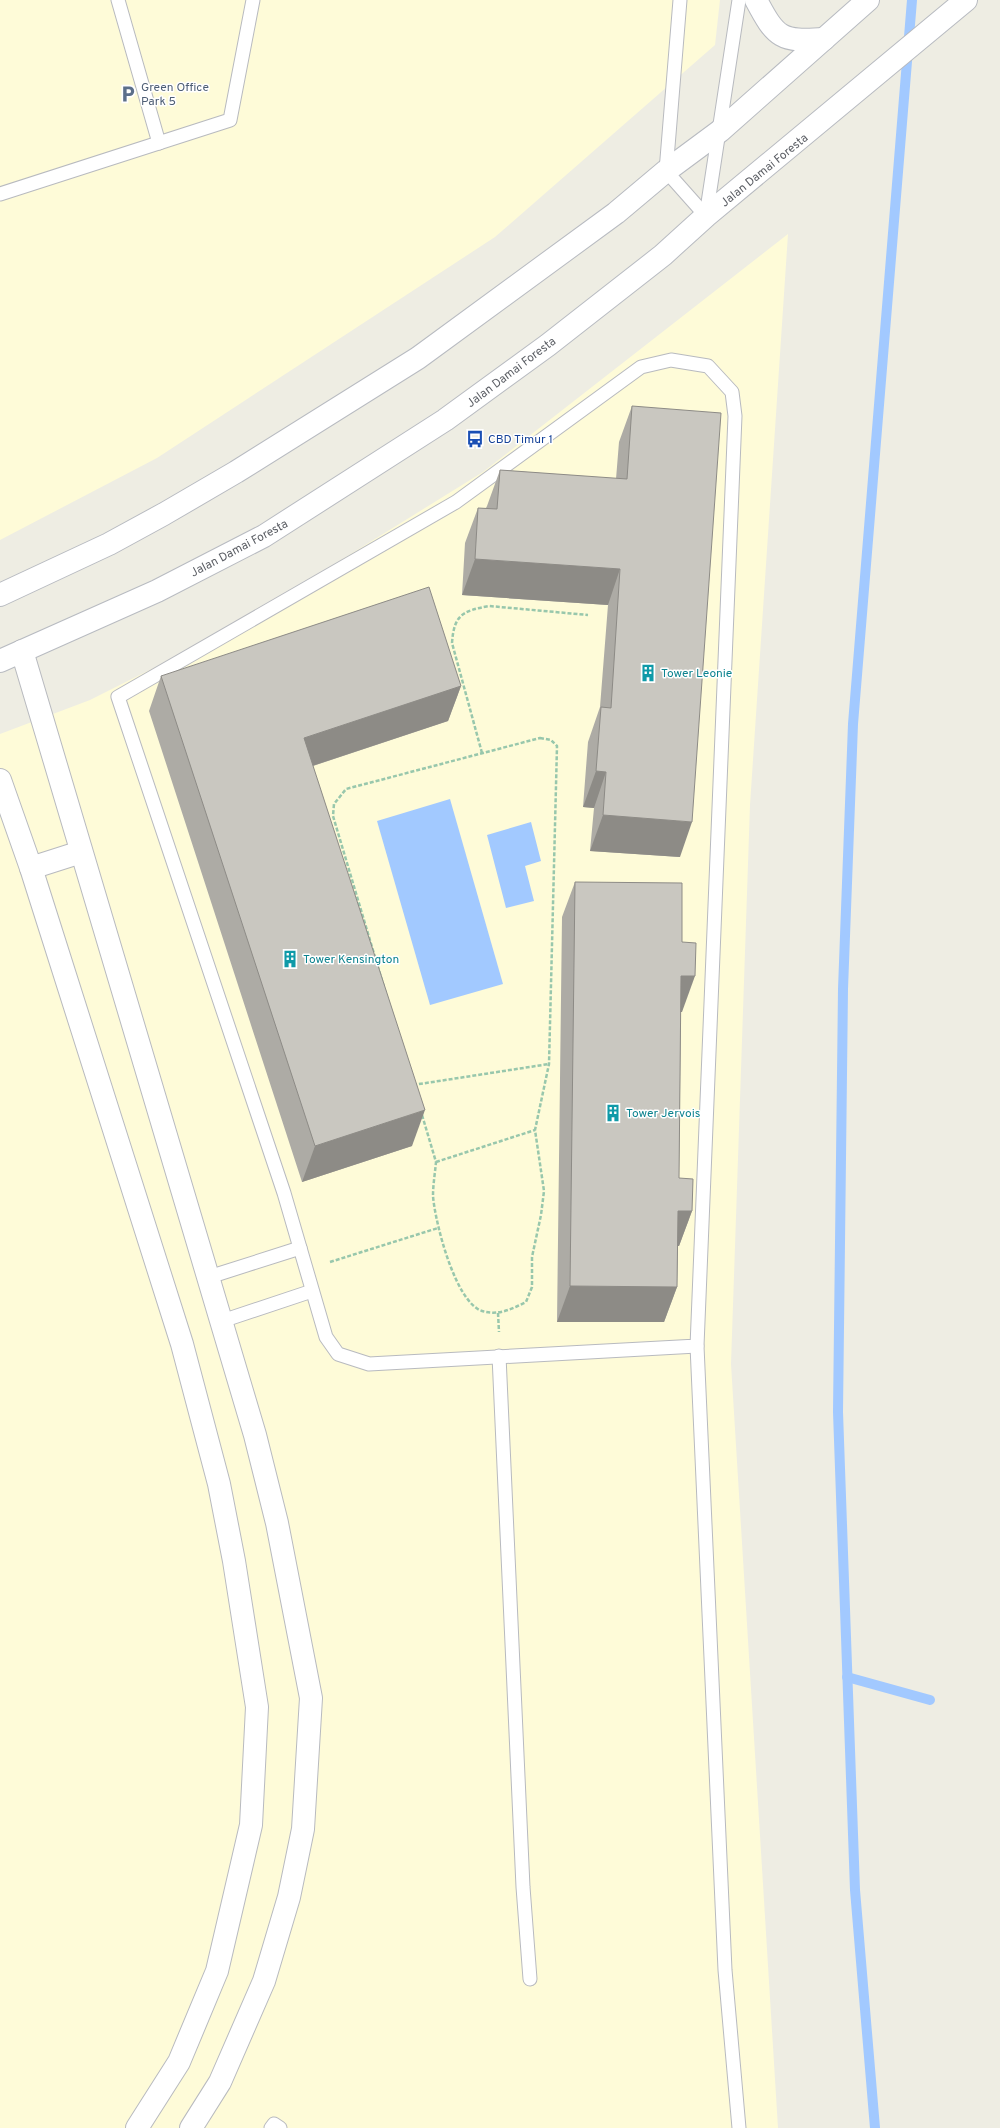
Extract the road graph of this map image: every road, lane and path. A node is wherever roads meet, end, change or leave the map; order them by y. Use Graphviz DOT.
graph roads {
  1 [pos="118,0"];
  2 [pos="253,0"];
  3 [pos="680,0"];
  4 [pos="739,0"];
  5 [pos="756,0"];
  6 [pos="868,0"];
  7 [pos="966,0"];
  8 [pos="824,39"];
  9 [pos="720,131"];
  10 [pos="159,143"];
  11 [pos="666,171"];
  12 [pos="0,194"];
  13 [pos="706,216"];
  14 [pos="0,595"];
  15 [pos="588,615"];
  16 [pos="22,651"];
  17 [pos="0,661"];
  18 [pos="482,753"];
  19 [pos="0,780"];
  20 [pos="81,852"];
  21 [pos="32,868"];
  22 [pos="549,1064"];
  23 [pos="412,1085"];
  24 [pos="536,1130"];
  25 [pos="436,1162"];
  26 [pos="438,1228"];
  27 [pos="300,1248"];
  28 [pos="307,1270"];
  29 [pos="209,1277"];
  30 [pos="312,1290"];
  31 [pos="222,1321"];
  32 [pos="697,1346"];
  33 [pos="499,1356"];
  34 [pos="530,1979"];
  35 [pos="137,2128"];
  36 [pos="191,2128"];
  37 [pos="271,2128"];
  38 [pos="280,2128"];
  39 [pos="739,2128"];
  1 -- 10 [label="lane"];
  2 -- 10 [label="lane"];
  3 -- 11 [label="lane"];
  4 -- 9 [label="lane"];
  5 -- 8 [label="street"];
  6 -- 8 [label="street"];
  7 -- 13 [label="street, Jalan Damai Foresta"];
  8 -- 9 [label="street"];
  9 -- 11 [label="street"];
  9 -- 13 [label="lane"];
  10 -- 12 [label="lane"];
  11 -- 13 [label="lane"];
  11 -- 14 [label="street"];
  13 -- 16 [label="street, Jalan Damai Foresta"];
  15 -- 18 [label="path"];
  16 -- 17 [label="street, Jalan Damai Foresta"];
  16 -- 20 [label="street"];
  18 -- 22 [label="path"];
  18 -- 23 [label="path"];
  19 -- 21 [label="street"];
  20 -- 21 [label="street"];
  20 -- 29 [label="street"];
  21 -- 35 [label="street"];
  22 -- 23 [label="path"];
  22 -- 24 [label="path"];
  23 -- 25 [label="path"];
  24 -- 25 [label="path"];
  24 -- 26 [label="path"];
  25 -- 26 [label="path"];
  26 -- 28 [label="path"];
  27 -- 28 [label="lane"];
  27 -- 29 [label="lane"];
  27 -- 32 [label="lane"];
  28 -- 30 [label="lane"];
  29 -- 31 [label="street"];
  30 -- 31 [label="lane"];
  30 -- 33 [label="lane"];
  31 -- 36 [label="street"];
  32 -- 33 [label="lane"];
  32 -- 39 [label="lane"];
  33 -- 34 [label="lane"];
  37 -- 38 [label="lane"];
}
